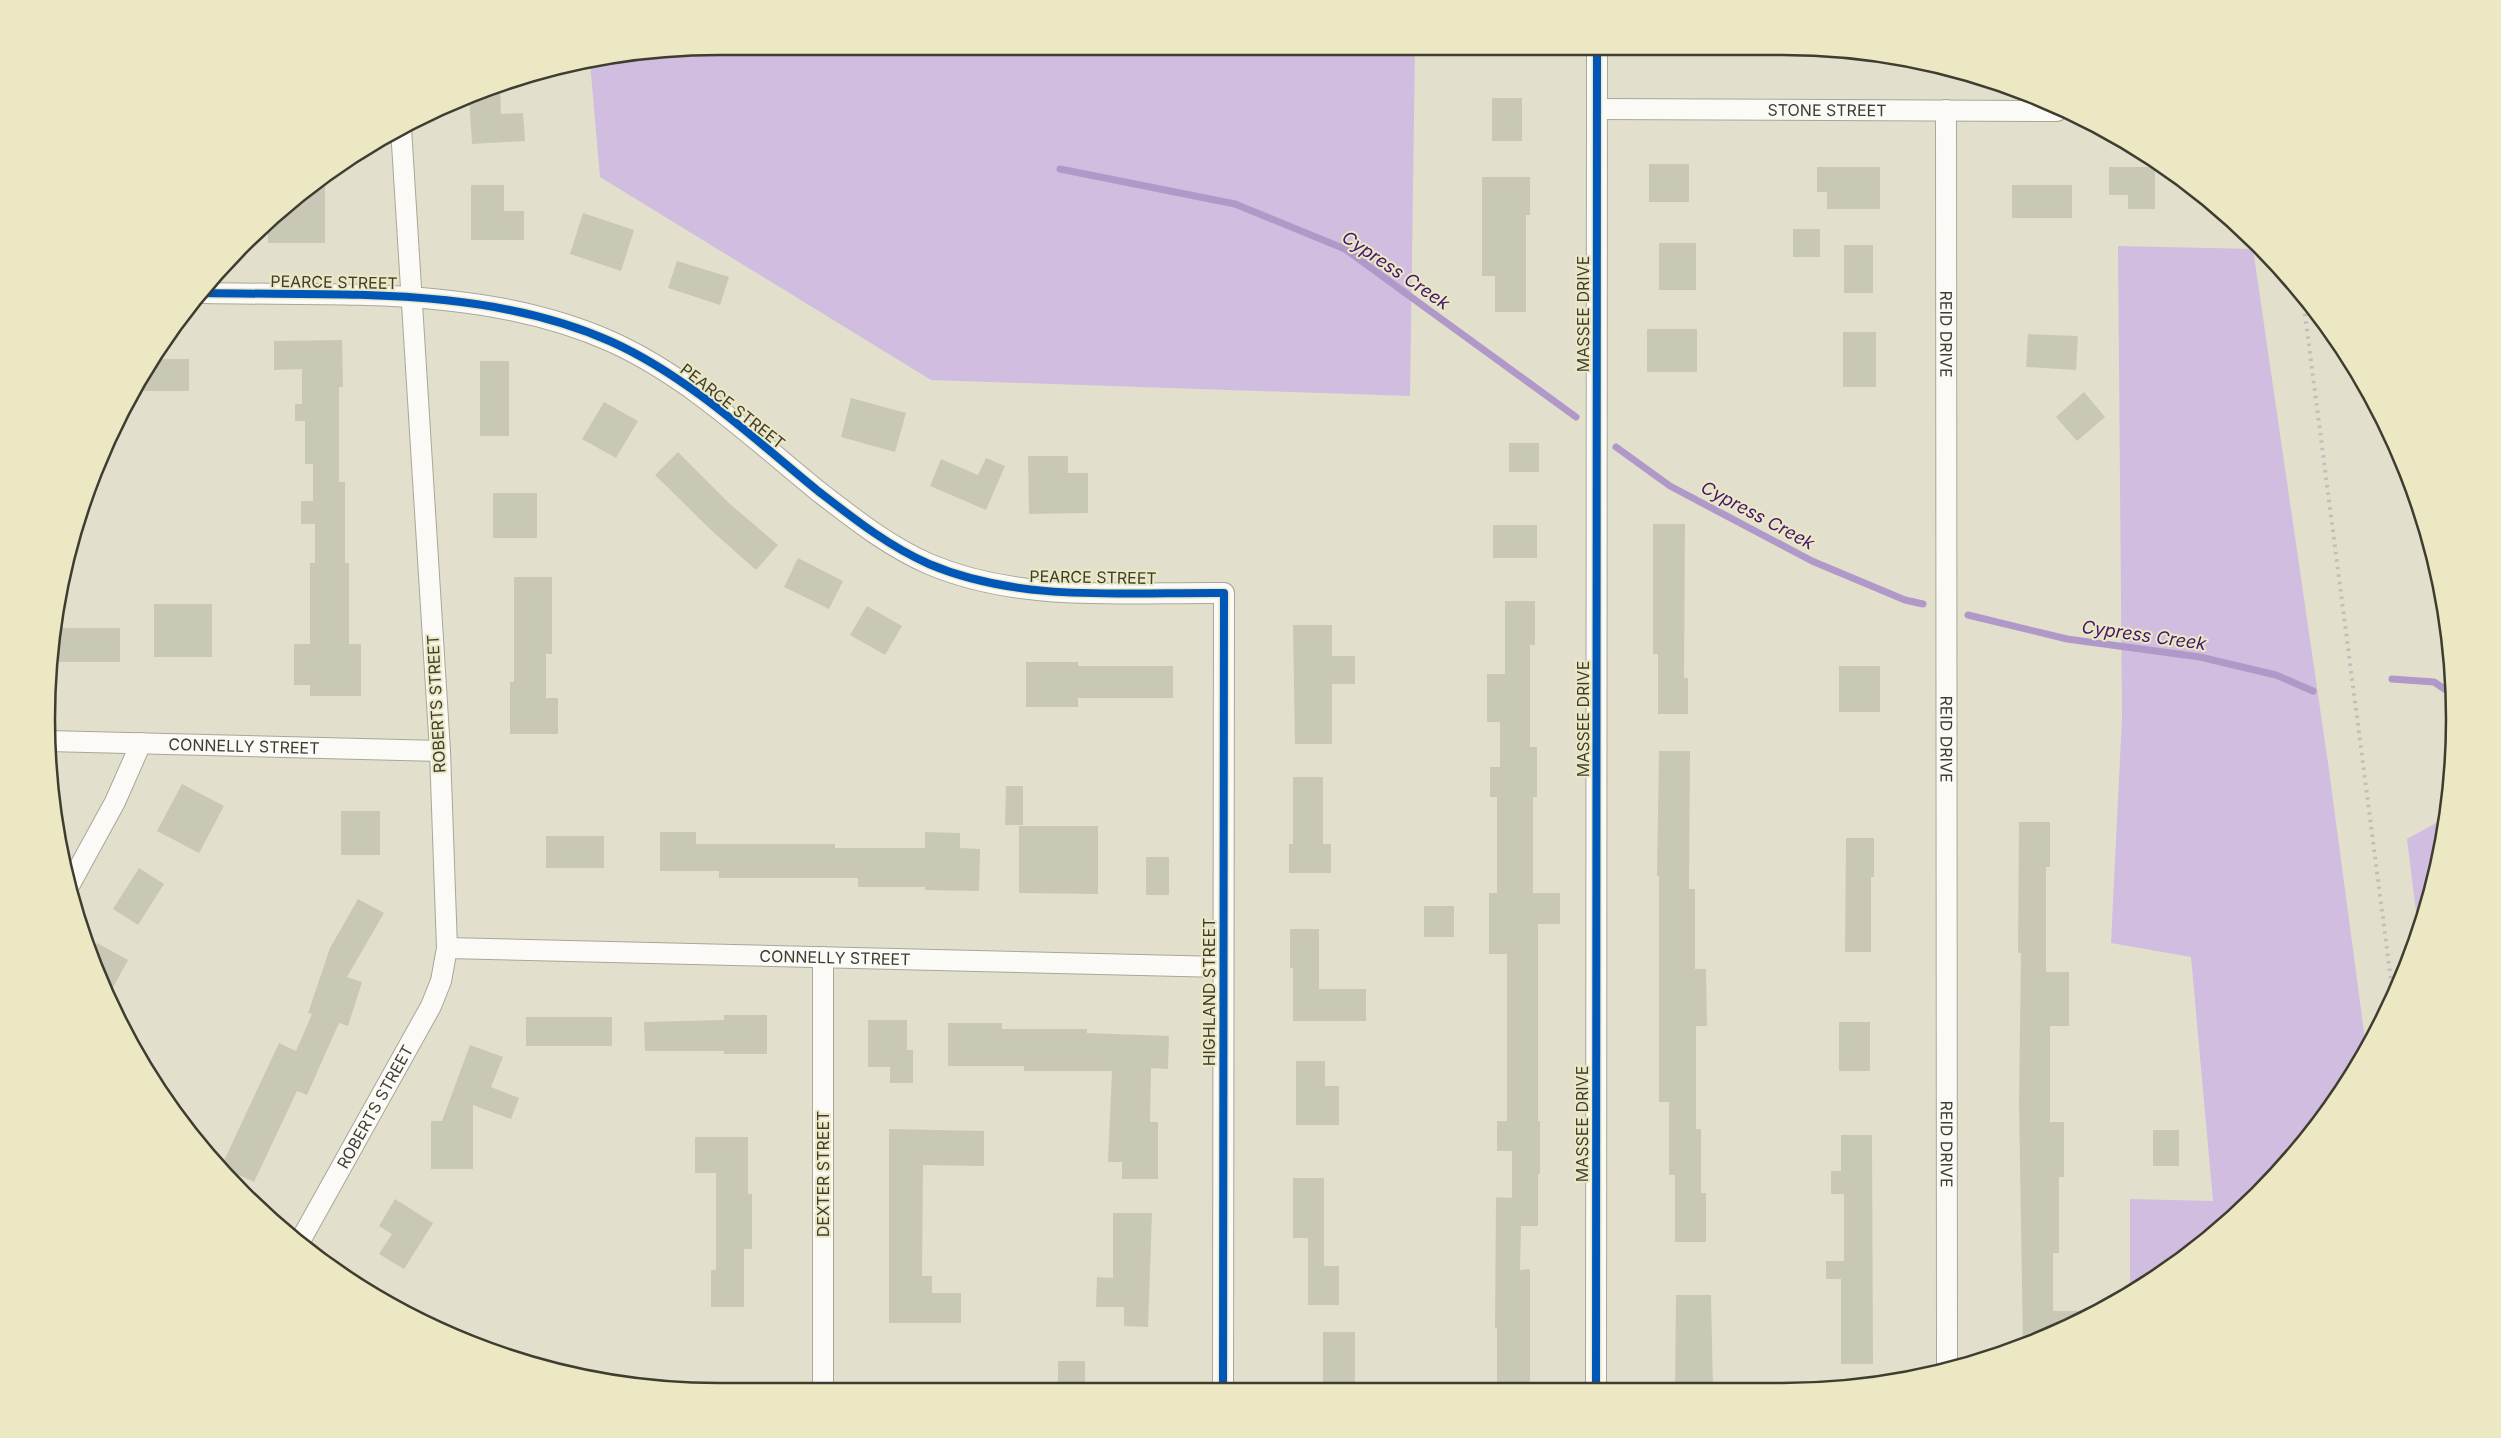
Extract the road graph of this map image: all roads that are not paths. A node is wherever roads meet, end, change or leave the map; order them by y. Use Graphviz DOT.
graph roads {
  1 [pos="1597,55"];
  2 [pos="1597,109"];
  3 [pos="1946,110"];
  4 [pos="2048,111"];
  5 [pos="401,136"];
  6 [pos="210,293"];
  7 [pos="411,298"];
  8 [pos="1224,593"];
  9 [pos="56,741"];
  10 [pos="141,743"];
  11 [pos="440,751"];
  12 [pos="74,876"];
  13 [pos="447,948"];
  14 [pos="823,958"];
  15 [pos="1222,967"];
  16 [pos="303,1236"];
  17 [pos="1947,1362"];
  18 [pos="823,1383"];
  19 [pos="1223,1383"];
  20 [pos="1596,1383"];
  1 -- 2 [label="street, MASSEE DRIVE"];
  2 -- 3 [label="street, STONE STREET"];
  2 -- 20 [label="street, MASSEE DRIVE"];
  3 -- 4 [label="street, STONE STREET"];
  3 -- 17 [label="street, REID DRIVE"];
  5 -- 7 [label="street, ROBERTS STREET"];
  6 -- 7 [label="street, PEARCE STREET"];
  7 -- 8 [label="street, PEARCE STREET"];
  7 -- 11 [label="street, ROBERTS STREET"];
  8 -- 15 [label="street, HIGHLAND STREET"];
  9 -- 10 [label="street, CONNELLY STREET"];
  10 -- 11 [label="street, CONNELLY STREET"];
  10 -- 12 [label="street"];
  11 -- 13 [label="street, ROBERTS STREET"];
  13 -- 14 [label="street, CONNELLY STREET"];
  13 -- 16 [label="street, ROBERTS STREET"];
  14 -- 15 [label="street, CONNELLY STREET"];
  14 -- 18 [label="street, DEXTER STREET"];
  15 -- 19 [label="street, HIGHLAND STREET"];
}
